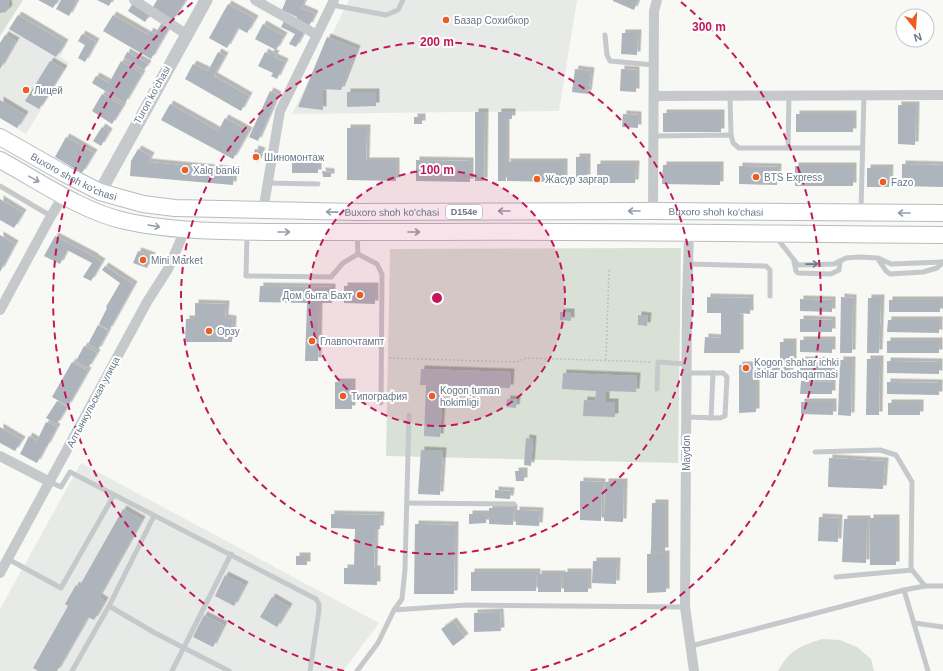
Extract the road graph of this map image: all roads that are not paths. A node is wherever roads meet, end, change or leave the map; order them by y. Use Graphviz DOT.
graph roads {
  1 [pos="134,0"];
  2 [pos="206,0"];
  3 [pos="255,0"];
  4 [pos="403,0"];
  5 [pos="657,0"];
  6 [pos="333,2"];
  7 [pos="186,34"];
  8 [pos="317,35"];
  9 [pos="605,35"];
  10 [pos="654,65"];
  11 [pos="943,94"];
  12 [pos="789,95"];
  13 [pos="864,95"];
  14 [pos="654,96"];
  15 [pos="730,96"];
  16 [pos="731,135"];
  17 [pos="654,136"];
  18 [pos="0,137"];
  19 [pos="788,147"];
  20 [pos="862,148"];
  21 [pos="0,160"];
  22 [pos="267,183"];
  23 [pos="318,184"];
  24 [pos="0,186"];
  25 [pos="100,192"];
  26 [pos="64,196"];
  27 [pos="263,211"];
  28 [pos="653,211"];
  29 [pos="357,212"];
  30 [pos="689,212"];
  31 [pos="861,213"];
  32 [pos="943,213"];
  33 [pos="51,216"];
  34 [pos="185,230"];
  35 [pos="247,232"];
  36 [pos="357,232"];
  37 [pos="689,234"];
  38 [pos="774,234"];
  39 [pos="943,235"];
  40 [pos="358,254"];
  41 [pos="878,258"];
  42 [pos="794,260"];
  43 [pos="840,261"];
  44 [pos="943,262"];
  45 [pos="688,264"];
  46 [pos="770,296"];
  47 [pos="0,310"];
  48 [pos="686,368"];
  49 [pos="713,373"];
  50 [pos="657,389"];
  51 [pos="381,403"];
  52 [pos="409,416"];
  53 [pos="686,417"];
  54 [pos="710,418"];
  55 [pos="816,452"];
  56 [pos="0,456"];
  57 [pos="50,482"];
  58 [pos="114,495"];
  59 [pos="407,503"];
  60 [pos="514,504"];
  61 [pos="154,516"];
  62 [pos="231,554"];
  63 [pos="8,559"];
  64 [pos="912,570"];
  65 [pos="0,574"];
  66 [pos="836,577"];
  67 [pos="925,586"];
  68 [pos="943,586"];
  69 [pos="904,590"];
  70 [pos="109,606"];
  71 [pos="685,607"];
  72 [pos="394,610"];
  73 [pos="914,623"];
  74 [pos="943,627"];
  75 [pos="690,646"];
  76 [pos="184,648"];
  77 [pos="72,671"];
  78 [pos="172,671"];
  79 [pos="229,671"];
  80 [pos="310,671"];
  81 [pos="357,671"];
  82 [pos="694,671"];
  83 [pos="928,671"];
  1 -- 7 [label="street"];
  2 -- 7 [label="street, Turon ko'chasi"];
  3 -- 8 [label="street"];
  4 -- 6 [label="lane"];
  5 -- 10 [label="street"];
  6 -- 8 [label="street"];
  7 -- 25 [label="street, Turon ko'chasi"];
  8 -- 22 [label="street"];
  9 -- 10 [label="lane"];
  10 -- 14 [label="street"];
  11 -- 13 [label="street"];
  12 -- 13 [label="street"];
  12 -- 15 [label="street"];
  12 -- 19 [label="lane"];
  13 -- 20 [label="lane"];
  14 -- 15 [label="street"];
  14 -- 17 [label="street"];
  15 -- 16 [label="lane"];
  16 -- 17 [label="lane"];
  16 -- 19 [label="lane"];
  17 -- 28 [label="street"];
  18 -- 25 [label="main road, Buxoro shoh ko'chasi / D154e"];
  19 -- 20 [label="lane"];
  20 -- 31 [label="lane"];
  21 -- 26 [label="main road, Buxoro shoh ko'chasi / D154e, one-way"];
  22 -- 23 [label="lane"];
  22 -- 27 [label="street"];
  24 -- 33 [label="lane"];
  25 -- 27 [label="main road, Buxoro shoh ko'chasi / D154e"];
  26 -- 33 [label="street"];
  26 -- 34 [label="main road, Buxoro shoh ko'chasi / D154e, one-way"];
  29 -- 27 [label="main road, Buxoro shoh ko'chasi / D154e, one-way"];
  28 -- 29 [label="main road, Buxoro shoh ko'chasi / D154e, one-way"];
  28 -- 30 [label="main road, Buxoro shoh ko'chasi / D154e"];
  29 -- 36 [label="main road"];
  30 -- 31 [label="main road, Buxoro shoh ko'chasi / D154e"];
  30 -- 37 [label="main road"];
  32 -- 31 [label="main road, Buxoro shoh ko'chasi / D154e, one-way"];
  33 -- 47 [label="street"];
  34 -- 35 [label="main road, Buxoro shoh ko'chasi / D154e"];
  34 -- 57 [label="street, Алтынкульская улица"];
  35 -- 36 [label="main road, Buxoro shoh ko'chasi / D154e, one-way"];
  35 -- 40 [label="lane"];
  36 -- 37 [label="main road, Buxoro shoh ko'chasi / D154e, one-way"];
  36 -- 40 [label="lane"];
  37 -- 38 [label="main road, Buxoro shoh ko'chasi / D154e"];
  37 -- 45 [label="street, Maydon"];
  38 -- 39 [label="main road, Buxoro shoh ko'chasi / D154e"];
  38 -- 42 [label="lane"];
  40 -- 51 [label="lane"];
  41 -- 43 [label="lane"];
  41 -- 44 [label="lane"];
  41 -- 44 [label="lane"];
  42 -- 43 [label="lane, one-way"];
  42 -- 43 [label="lane"];
  45 -- 46 [label="lane"];
  45 -- 48 [label="street, Maydon"];
  48 -- 49 [label="lane"];
  48 -- 50 [label="lane"];
  48 -- 53 [label="street, Maydon"];
  49 -- 54 [label="lane"];
  49 -- 54 [label="lane"];
  52 -- 59 [label="lane"];
  53 -- 54 [label="lane"];
  53 -- 71 [label="street, Maydon"];
  55 -- 64 [label="lane"];
  56 -- 57 [label="street"];
  57 -- 58 [label="lane"];
  57 -- 63 [label="street, Алтынкульская улица"];
  58 -- 61 [label="lane"];
  58 -- 63 [label="lane"];
  59 -- 60 [label="lane"];
  59 -- 72 [label="lane"];
  61 -- 62 [label="lane"];
  61 -- 70 [label="lane"];
  62 -- 76 [label="lane"];
  62 -- 80 [label="lane"];
  63 -- 65 [label="street, Алтынкульская улица"];
  64 -- 66 [label="lane"];
  64 -- 67 [label="lane"];
  67 -- 68 [label="lane"];
  67 -- 69 [label="lane"];
  69 -- 73 [label="lane"];
  69 -- 75 [label="lane"];
  70 -- 76 [label="lane"];
  70 -- 77 [label="lane"];
  71 -- 72 [label="lane"];
  71 -- 75 [label="street, Maydon"];
  72 -- 81 [label="lane"];
  73 -- 74 [label="lane"];
  73 -- 83 [label="lane"];
  75 -- 82 [label="street, Maydon"];
  76 -- 78 [label="lane"];
  76 -- 79 [label="lane"];
}
